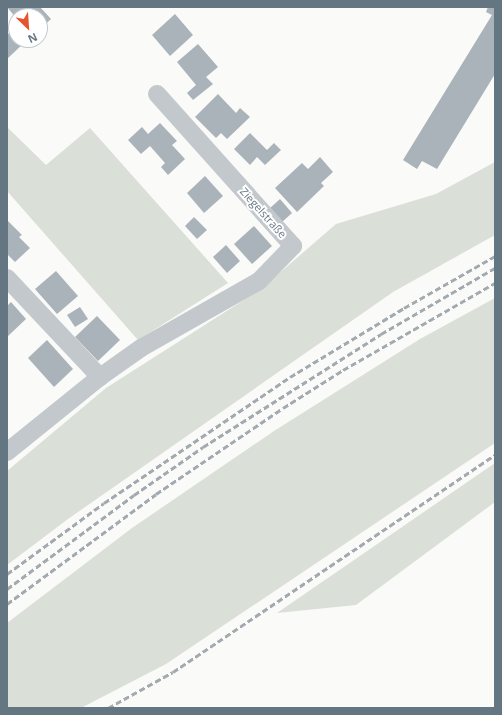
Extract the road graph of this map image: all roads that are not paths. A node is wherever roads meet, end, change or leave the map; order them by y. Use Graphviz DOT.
graph roads {
  1 [pos="157,94"];
  2 [pos="7,278"];
  3 [pos="100,377"];
  4 [pos="7,452"];
  1 -- 3 [label="street, Ziegelstraße"];
  2 -- 3 [label="street"];
  3 -- 4 [label="street, Ziegelstraße"];
}
